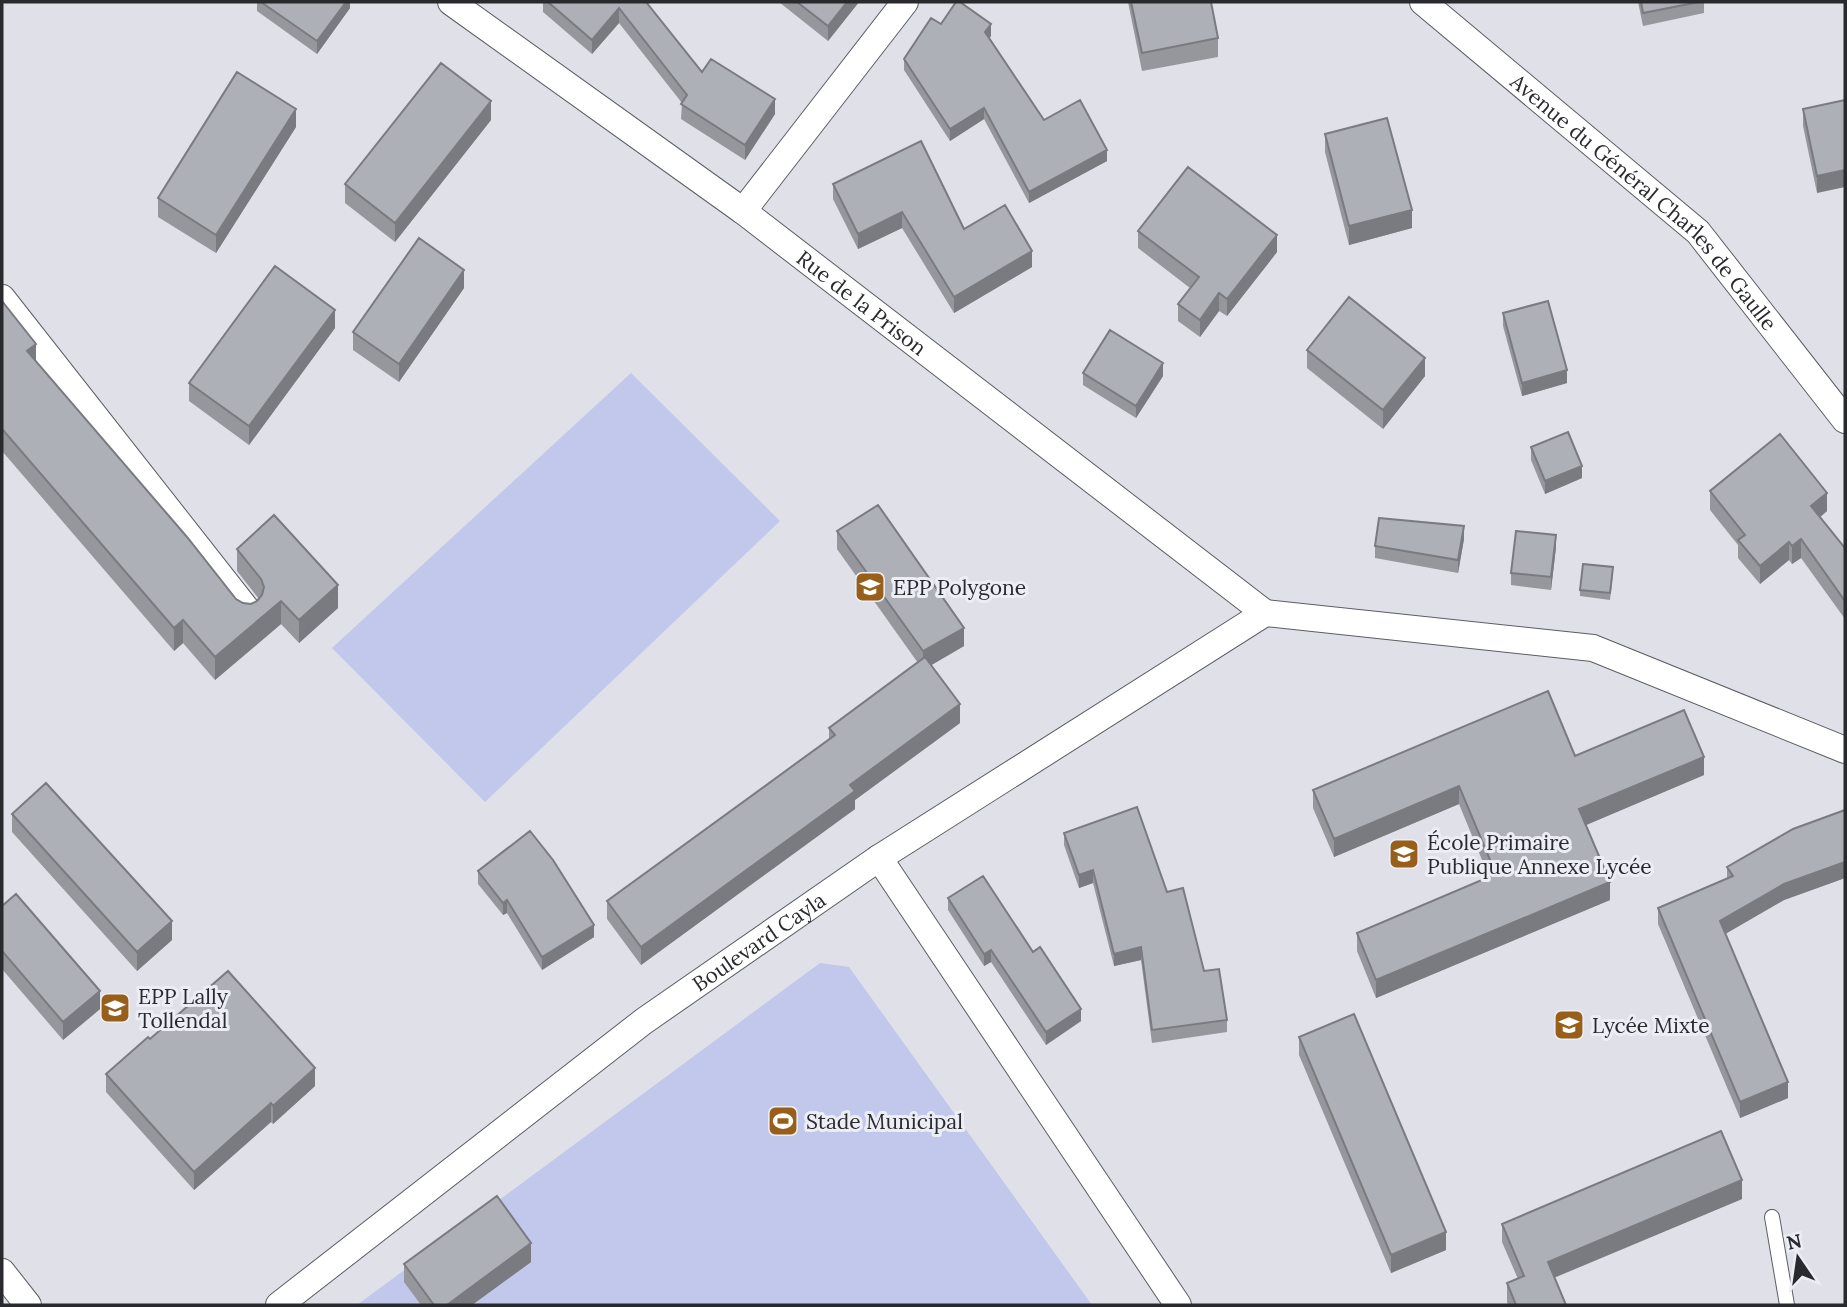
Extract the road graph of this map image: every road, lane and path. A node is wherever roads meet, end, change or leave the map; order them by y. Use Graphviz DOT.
graph roads {
  1 [pos="451,2"];
  2 [pos="905,2"];
  3 [pos="1423,2"];
  4 [pos="743,211"];
  5 [pos="2,298"];
  6 [pos="1845,420"];
  7 [pos="248,611"];
  8 [pos="1265,613"];
  9 [pos="1845,750"];
  10 [pos="879,858"];
  11 [pos="1772,1217"];
  12 [pos="2,1272"];
  13 [pos="28,1305"];
  14 [pos="279,1305"];
  15 [pos="1178,1305"];
  16 [pos="1787,1305"];
  1 -- 4 [label="street, Rue de la Prison"];
  2 -- 4 [label="street"];
  3 -- 6 [label="street, Avenue du Général Charles de Gaulle"];
  4 -- 8 [label="street, Rue de la Prison"];
  5 -- 7 [label="street"];
  8 -- 9 [label="street"];
  8 -- 10 [label="street, Boulevard Cayla"];
  10 -- 14 [label="street, Boulevard Cayla"];
  10 -- 15 [label="street"];
  11 -- 16 [label="lane"];
  12 -- 13 [label="street"];
}
